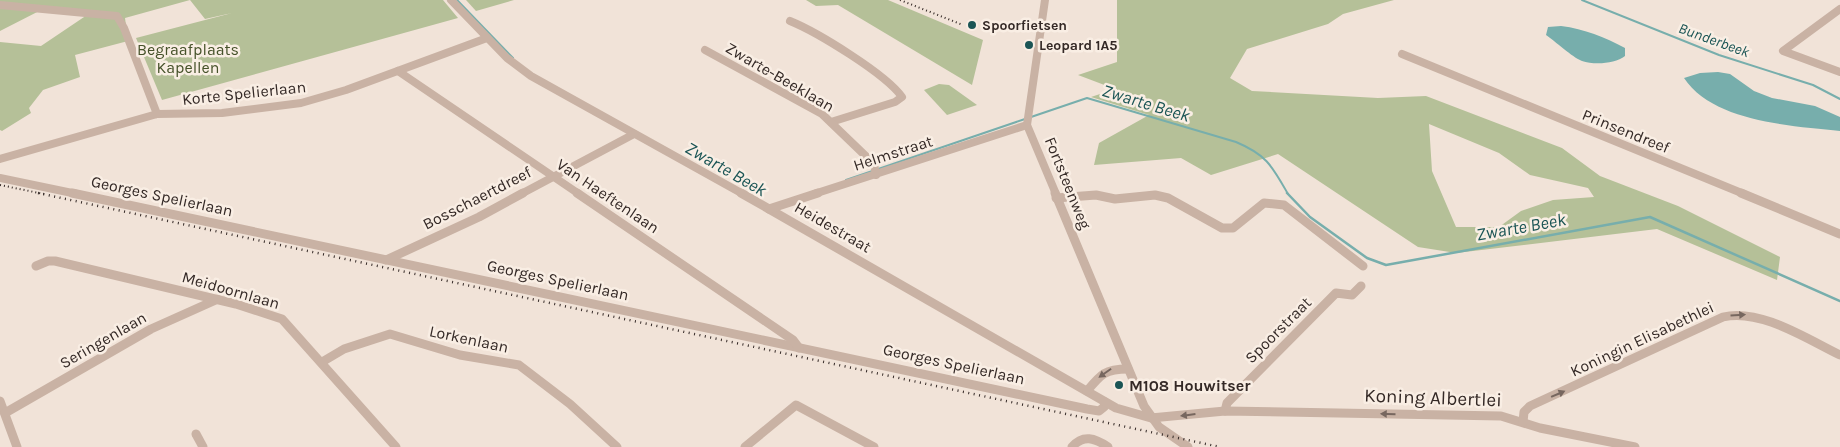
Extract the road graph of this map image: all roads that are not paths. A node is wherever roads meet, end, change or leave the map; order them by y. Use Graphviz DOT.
graph roads {
  1 [pos="452,0"];
  2 [pos="1045,0"];
  3 [pos="0,5"];
  4 [pos="1840,9"];
  5 [pos="790,21"];
  6 [pos="487,38"];
  7 [pos="705,50"];
  8 [pos="1402,54"];
  9 [pos="398,71"];
  10 [pos="1840,72"];
  11 [pos="157,114"];
  12 [pos="831,122"];
  13 [pos="1027,125"];
  14 [pos="634,134"];
  15 [pos="0,159"];
  16 [pos="876,175"];
  17 [pos="553,176"];
  18 [pos="0,178"];
  19 [pos="1056,198"];
  20 [pos="769,209"];
  21 [pos="1840,234"];
  22 [pos="386,260"];
  23 [pos="36,266"];
  24 [pos="1363,266"];
  25 [pos="1361,286"];
  26 [pos="218,299"];
  27 [pos="800,348"];
  28 [pos="1840,355"];
  29 [pos="322,362"];
  30 [pos="1128,369"];
  31 [pos="1087,390"];
  32 [pos="0,401"];
  33 [pos="1105,402"];
  34 [pos="1225,411"];
  35 [pos="5,413"];
  36 [pos="1151,418"];
  37 [pos="1523,422"];
  38 [pos="196,434"];
  39 [pos="17,447"];
  40 [pos="203,447"];
  41 [pos="396,447"];
  42 [pos="617,447"];
  43 [pos="745,447"];
  44 [pos="874,447"];
  45 [pos="1072,447"];
  46 [pos="1108,447"];
  47 [pos="1188,447"];
  48 [pos="1635,447"];
  1 -- 6 [label="street, Heidestraat"];
  2 -- 13 [label="street, Fortsteenweg"];
  3 -- 11 [label="street"];
  4 -- 10 [label="street"];
  5 -- 12 [label="street"];
  6 -- 9 [label="street, Korte Spelierlaan"];
  6 -- 14 [label="street, Heidestraat"];
  7 -- 12 [label="street, Zwarte-Beeklaan"];
  8 -- 21 [label="street, Prinsendreef"];
  9 -- 11 [label="street, Korte Spelierlaan"];
  9 -- 17 [label="street, Van Haeftenlaan"];
  11 -- 15 [label="street, Korte Spelierlaan"];
  12 -- 16 [label="street, Zwarte-Beeklaan"];
  13 -- 16 [label="street, Helmstraat"];
  13 -- 19 [label="street, Fortsteenweg"];
  14 -- 17 [label="street, Bosschaertdreef"];
  14 -- 20 [label="street, Heidestraat"];
  16 -- 20 [label="street, Helmstraat"];
  17 -- 22 [label="street, Bosschaertdreef"];
  17 -- 27 [label="street, Van Haeftenlaan"];
  18 -- 22 [label="street, Georges Spelierlaan"];
  19 -- 24 [label="street"];
  19 -- 30 [label="street, Fortsteenweg"];
  20 -- 31 [label="street, Heidestraat"];
  22 -- 27 [label="street, Georges Spelierlaan"];
  23 -- 26 [label="street, Meidoornlaan"];
  25 -- 34 [label="street, Spoorstraat"];
  26 -- 29 [label="street, Meidoornlaan"];
  26 -- 35 [label="street, Seringenlaan"];
  27 -- 33 [label="street, Georges Spelierlaan"];
  37 -- 28 [label="street, Koningin Elisabethlei, one-way"];
  29 -- 41 [label="street, Meidoornlaan"];
  29 -- 42 [label="street, Lorkenlaan"];
  30 -- 31 [label="street, one-way"];
  30 -- 36 [label="street, Fortsteenweg"];
  31 -- 33 [label="street, Heidestraat"];
  32 -- 35 [label="street"];
  33 -- 36 [label="street, Heidestraat"];
  34 -- 36 [label="street, Heidestraat, one-way"];
  37 -- 34 [label="street, Koning Albertlei, one-way"];
  35 -- 39 [label="street"];
  36 -- 47 [label="street"];
  37 -- 48 [label="street, Koning Albertlei"];
  38 -- 40 [label="street"];
  43 -- 44 [label="street"];
  45 -- 46 [label="street"];
}
